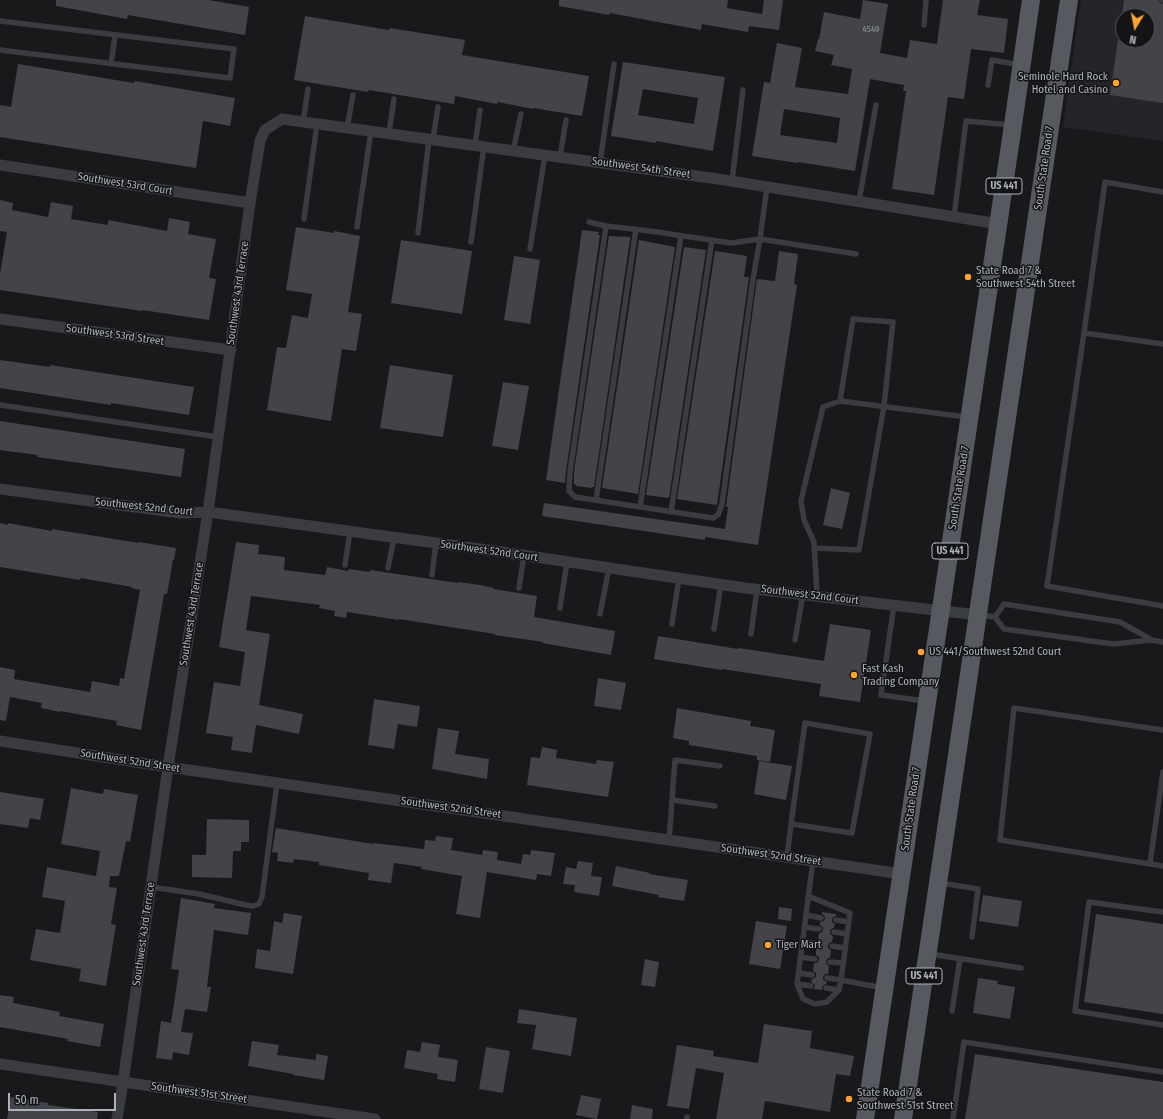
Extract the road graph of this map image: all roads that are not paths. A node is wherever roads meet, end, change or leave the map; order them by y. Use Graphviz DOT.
graph roads {
  1 [pos="926,0"];
  2 [pos="1031,0"];
  3 [pos="1069,0"];
  4 [pos="0,21"];
  5 [pos="924,25"];
  6 [pos="115,36"];
  7 [pos="0,50"];
  8 [pos="111,64"];
  9 [pos="614,64"];
  10 [pos="1022,65"];
  11 [pos="988,85"];
  12 [pos="308,88"];
  13 [pos="743,90"];
  14 [pos="353,95"];
  15 [pos="394,99"];
  16 [pos="876,105"];
  17 [pos="438,107"];
  18 [pos="480,110"];
  19 [pos="521,114"];
  20 [pos="282,119"];
  21 [pos="566,120"];
  22 [pos="303,122"];
  23 [pos="317,124"];
  24 [pos="1013,125"];
  25 [pos="347,128"];
  26 [pos="371,131"];
  27 [pos="389,133"];
  28 [pos="431,139"];
  29 [pos="479,146"];
  30 [pos="513,150"];
  31 [pos="545,155"];
  32 [pos="560,157"];
  33 [pos="600,162"];
  34 [pos="0,165"];
  35 [pos="732,181"];
  36 [pos="767,187"];
  37 [pos="1163,192"];
  38 [pos="859,201"];
  39 [pos="250,203"];
  40 [pos="954,216"];
  41 [pos="304,219"];
  42 [pos="589,222"];
  43 [pos="999,224"];
  44 [pos="606,226"];
  45 [pos="357,227"];
  46 [pos="636,229"];
  47 [pos="418,234"];
  48 [pos="681,236"];
  49 [pos="760,239"];
  50 [pos="712,240"];
  51 [pos="471,242"];
  52 [pos="530,249"];
  53 [pos="856,254"];
  54 [pos="0,319"];
  55 [pos="1084,333"];
  56 [pos="1163,344"];
  57 [pos="230,350"];
  58 [pos="840,401"];
  59 [pos="0,405"];
  60 [pos="884,406"];
  61 [pos="970,417"];
  62 [pos="218,437"];
  63 [pos="0,489"];
  64 [pos="596,500"];
  65 [pos="640,507"];
  66 [pos="208,512"];
  67 [pos="671,512"];
  68 [pos="350,532"];
  69 [pos="394,538"];
  70 [pos="436,543"];
  71 [pos="814,548"];
  72 [pos="524,556"];
  73 [pos="567,562"];
  74 [pos="345,565"];
  75 [pos="388,568"];
  76 [pos="608,568"];
  77 [pos="432,576"];
  78 [pos="679,578"];
  79 [pos="721,584"];
  80 [pos="519,588"];
  81 [pos="758,589"];
  82 [pos="803,594"];
  83 [pos="817,596"];
  84 [pos="894,605"];
  85 [pos="1163,606"];
  86 [pos="560,608"];
  87 [pos="941,610"];
  88 [pos="600,614"];
  89 [pos="987,616"];
  90 [pos="672,624"];
  91 [pos="714,629"];
  92 [pos="751,634"];
  93 [pos="795,640"];
  94 [pos="1151,640"];
  95 [pos="1163,642"];
  96 [pos="927,701"];
  97 [pos="1163,730"];
  98 [pos="0,741"];
  99 [pos="720,766"];
  100 [pos="168,767"];
  101 [pos="1163,772"];
  102 [pos="277,783"];
  103 [pos="672,800"];
  104 [pos="715,806"];
  105 [pos="791,824"];
  106 [pos="668,840"];
  107 [pos="787,857"];
  108 [pos="813,861"];
  109 [pos="1150,864"];
  110 [pos="1163,866"];
  111 [pos="902,874"];
  112 [pos="938,883"];
  113 [pos="151,887"];
  114 [pos="808,896"];
  115 [pos="1163,912"];
  116 [pos="806,915"];
  117 [pos="821,918"];
  118 [pos="836,920"];
  119 [pos="849,922"];
  120 [pos="804,927"];
  121 [pos="819,929"];
  122 [pos="834,932"];
  123 [pos="847,934"];
  124 [pos="972,937"];
  125 [pos="802,941"];
  126 [pos="817,944"];
  127 [pos="832,946"];
  128 [pos="845,948"];
  129 [pos="928,954"];
  130 [pos="800,957"];
  131 [pos="815,959"];
  132 [pos="960,959"];
  133 [pos="830,962"];
  134 [pos="843,963"];
  135 [pos="1021,968"];
  136 [pos="798,973"];
  137 [pos="812,975"];
  138 [pos="827,978"];
  139 [pos="841,980"];
  140 [pos="797,984"];
  141 [pos="811,986"];
  142 [pos="826,988"];
  143 [pos="884,988"];
  144 [pos="839,990"];
  145 [pos="952,1011"];
  146 [pos="1163,1025"];
  147 [pos="0,1064"];
  148 [pos="1163,1072"];
  149 [pos="123,1082"];
  150 [pos="117,1119"];
  151 [pos="375,1119"];
  152 [pos="865,1119"];
  153 [pos="903,1119"];
  154 [pos="953,1119"];
  1 -- 5 [label="lane"];
  2 -- 10 [label="main road, South State Road 7 / US 441"];
  3 -- 89 [label="main road, South State Road 7 / US 441"];
  4 -- 6 [label="lane"];
  6 -- 8 [label="lane"];
  6 -- 8 [label="lane"];
  7 -- 8 [label="lane"];
  9 -- 33 [label="lane"];
  10 -- 11 [label="lane"];
  10 -- 24 [label="main road, South State Road 7 / US 441"];
  12 -- 22 [label="lane"];
  13 -- 35 [label="lane"];
  14 -- 25 [label="lane"];
  15 -- 27 [label="lane"];
  16 -- 38 [label="lane"];
  17 -- 28 [label="lane"];
  18 -- 29 [label="lane"];
  19 -- 30 [label="lane"];
  20 -- 22 [label="street, Southwest 54th Street"];
  20 -- 39 [label="street, Southwest 43rd Terrace"];
  21 -- 32 [label="lane"];
  22 -- 23 [label="street, Southwest 54th Street"];
  23 -- 25 [label="street, Southwest 54th Street"];
  23 -- 41 [label="lane"];
  24 -- 40 [label="lane"];
  24 -- 43 [label="main road, South State Road 7 / US 441"];
  25 -- 26 [label="street, Southwest 54th Street"];
  26 -- 27 [label="street, Southwest 54th Street"];
  26 -- 45 [label="lane"];
  27 -- 28 [label="street, Southwest 54th Street"];
  28 -- 29 [label="street, Southwest 54th Street"];
  28 -- 47 [label="lane"];
  29 -- 30 [label="street, Southwest 54th Street"];
  29 -- 51 [label="lane"];
  30 -- 31 [label="street, Southwest 54th Street"];
  31 -- 32 [label="street, Southwest 54th Street"];
  31 -- 52 [label="lane"];
  32 -- 33 [label="street, Southwest 54th Street"];
  33 -- 35 [label="street, Southwest 54th Street"];
  34 -- 39 [label="street, Southwest 53rd Court"];
  35 -- 36 [label="street, Southwest 54th Street"];
  36 -- 38 [label="street, Southwest 54th Street"];
  36 -- 49 [label="lane"];
  37 -- 55 [label="lane"];
  38 -- 40 [label="street, Southwest 54th Street"];
  39 -- 57 [label="street, Southwest 43rd Terrace"];
  40 -- 43 [label="street, Southwest 54th Street"];
  42 -- 44 [label="lane"];
  43 -- 61 [label="main road, South State Road 7 / US 441"];
  44 -- 46 [label="lane"];
  44 -- 64 [label="lane"];
  46 -- 48 [label="lane"];
  46 -- 64 [label="lane"];
  48 -- 50 [label="lane"];
  48 -- 65 [label="lane"];
  49 -- 50 [label="lane"];
  49 -- 53 [label="lane"];
  49 -- 67 [label="lane"];
  50 -- 67 [label="lane"];
  54 -- 57 [label="street, Southwest 53rd Street"];
  55 -- 56 [label="lane"];
  55 -- 85 [label="lane"];
  57 -- 62 [label="street, Southwest 43rd Terrace"];
  58 -- 60 [label="lane"];
  58 -- 60 [label="lane"];
  58 -- 71 [label="lane"];
  59 -- 62 [label="lane"];
  60 -- 61 [label="lane"];
  60 -- 71 [label="lane"];
  61 -- 87 [label="main road, South State Road 7 / US 441"];
  62 -- 66 [label="street, Southwest 43rd Terrace"];
  63 -- 66 [label="street, Southwest 52nd Court"];
  64 -- 65 [label="lane"];
  65 -- 67 [label="lane"];
  66 -- 68 [label="street, Southwest 52nd Court"];
  66 -- 100 [label="street, Southwest 43rd Terrace"];
  68 -- 69 [label="street, Southwest 52nd Court"];
  68 -- 74 [label="lane"];
  69 -- 70 [label="street, Southwest 52nd Court"];
  69 -- 75 [label="lane"];
  70 -- 72 [label="street, Southwest 52nd Court"];
  70 -- 77 [label="lane"];
  71 -- 83 [label="lane"];
  72 -- 73 [label="street, Southwest 52nd Court"];
  72 -- 80 [label="lane"];
  73 -- 76 [label="street, Southwest 52nd Court"];
  73 -- 86 [label="lane"];
  76 -- 78 [label="street, Southwest 52nd Court"];
  76 -- 88 [label="lane"];
  78 -- 79 [label="street, Southwest 52nd Court"];
  78 -- 90 [label="lane"];
  79 -- 81 [label="street, Southwest 52nd Court"];
  79 -- 91 [label="lane"];
  81 -- 82 [label="street, Southwest 52nd Court"];
  81 -- 92 [label="lane"];
  82 -- 83 [label="street, Southwest 52nd Court"];
  82 -- 93 [label="lane"];
  83 -- 84 [label="street, Southwest 52nd Court"];
  84 -- 87 [label="street, Southwest 52nd Court"];
  84 -- 96 [label="lane"];
  87 -- 89 [label="street, Southwest 52nd Court"];
  87 -- 96 [label="main road, South State Road 7 / US 441"];
  89 -- 94 [label="lane"];
  89 -- 94 [label="lane"];
  89 -- 112 [label="main road, South State Road 7 / US 441"];
  94 -- 95 [label="lane"];
  96 -- 111 [label="main road, South State Road 7 / US 441"];
  97 -- 109 [label="lane"];
  98 -- 100 [label="street, Southwest 52nd Street"];
  99 -- 103 [label="lane"];
  100 -- 102 [label="street, Southwest 52nd Street"];
  100 -- 113 [label="street, Southwest 43rd Terrace"];
  101 -- 109 [label="lane"];
  102 -- 106 [label="street, Southwest 52nd Street"];
  102 -- 113 [label="lane"];
  103 -- 104 [label="lane"];
  103 -- 106 [label="lane"];
  105 -- 105 [label="lane"];
  105 -- 107 [label="lane"];
  106 -- 107 [label="street, Southwest 52nd Street"];
  107 -- 108 [label="street, Southwest 52nd Street"];
  108 -- 111 [label="street, Southwest 52nd Street"];
  108 -- 114 [label="lane"];
  109 -- 110 [label="lane"];
  111 -- 143 [label="main road, South State Road 7 / US 441"];
  112 -- 124 [label="lane"];
  112 -- 129 [label="main road, South State Road 7 / US 441"];
  113 -- 149 [label="street, Southwest 43rd Terrace"];
  114 -- 116 [label="lane"];
  114 -- 119 [label="lane"];
  115 -- 146 [label="lane"];
  116 -- 117 [label="lane"];
  116 -- 120 [label="lane"];
  118 -- 119 [label="lane"];
  119 -- 123 [label="lane"];
  120 -- 121 [label="lane"];
  120 -- 125 [label="lane"];
  122 -- 123 [label="lane"];
  123 -- 128 [label="lane"];
  125 -- 126 [label="lane"];
  125 -- 130 [label="lane"];
  127 -- 128 [label="lane"];
  128 -- 134 [label="lane"];
  129 -- 132 [label="lane"];
  129 -- 153 [label="main road, South State Road 7 / US 441"];
  130 -- 131 [label="lane"];
  130 -- 136 [label="lane"];
  132 -- 135 [label="lane"];
  132 -- 145 [label="lane"];
  133 -- 134 [label="lane"];
  134 -- 139 [label="lane"];
  136 -- 137 [label="lane"];
  136 -- 140 [label="lane"];
  138 -- 139 [label="lane"];
  139 -- 143 [label="lane"];
  139 -- 144 [label="lane"];
  140 -- 141 [label="lane"];
  140 -- 144 [label="lane"];
  142 -- 144 [label="lane"];
  143 -- 152 [label="main road, South State Road 7 / US 441"];
  147 -- 149 [label="street, Southwest 51st Street"];
  148 -- 154 [label="lane"];
  149 -- 150 [label="street, Southwest 43rd Terrace"];
  149 -- 151 [label="street, Southwest 51st Street"];
}
